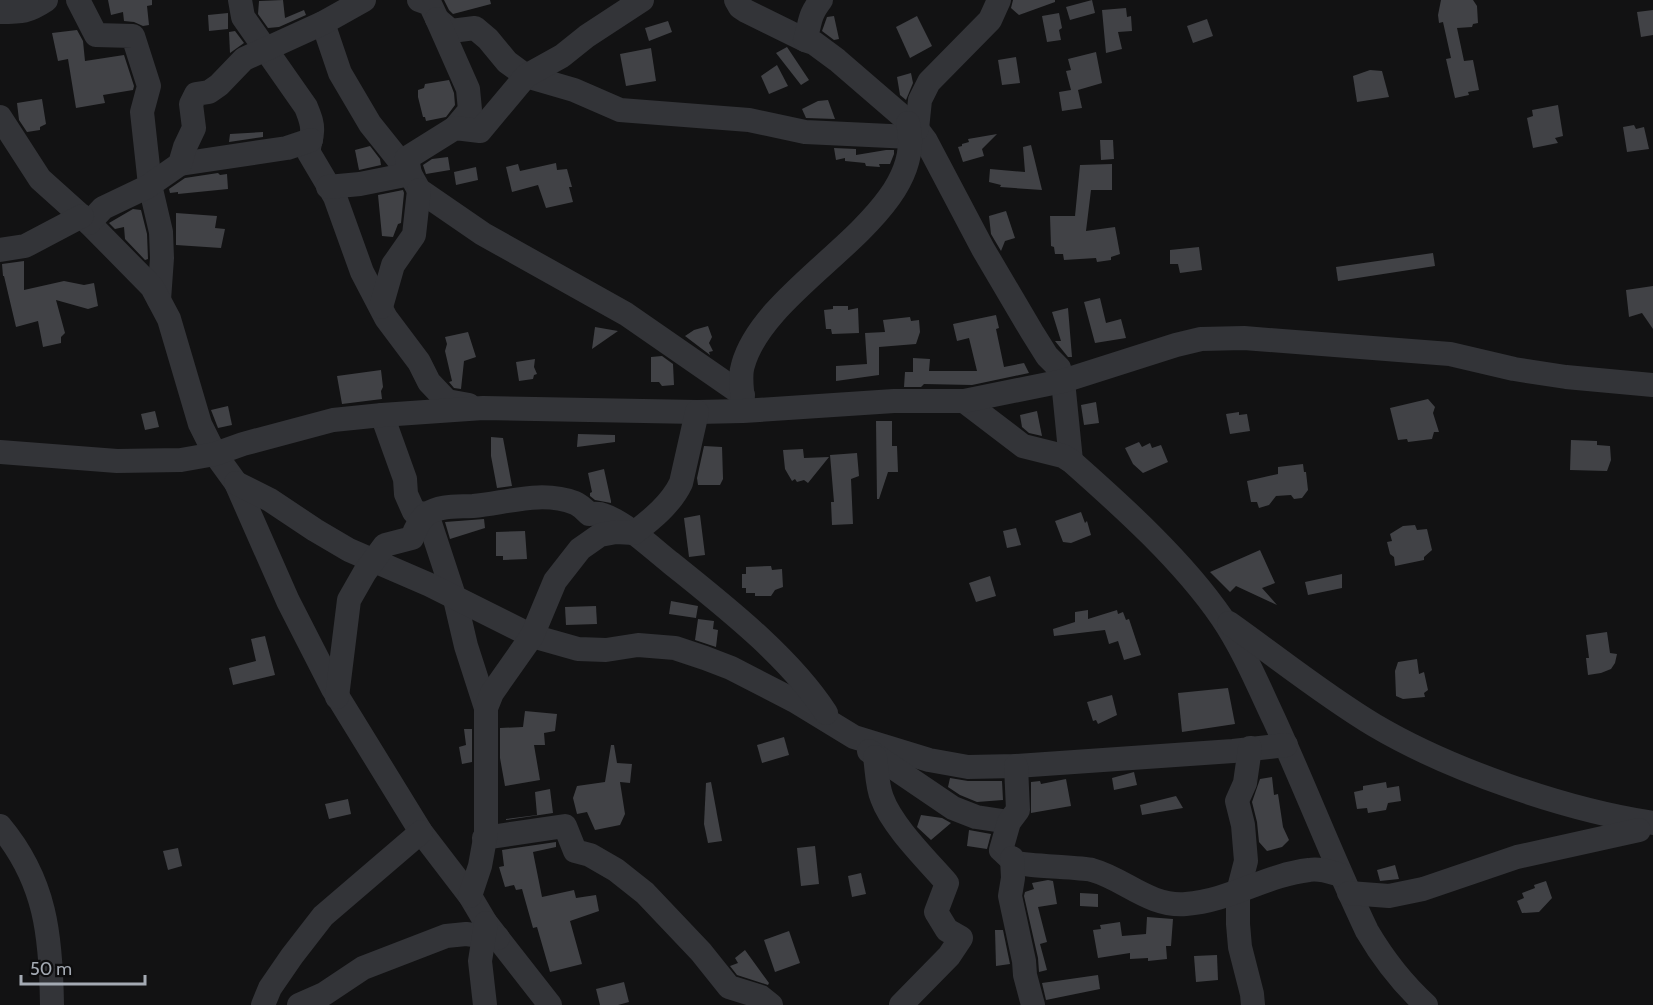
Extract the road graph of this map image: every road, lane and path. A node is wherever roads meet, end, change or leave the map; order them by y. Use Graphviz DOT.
graph roads {
  1 [pos="46,0"];
  2 [pos="78,0"];
  3 [pos="240,0"];
  4 [pos="364,0"];
  5 [pos="420,0"];
  6 [pos="642,0"];
  7 [pos="736,0"];
  8 [pos="822,0"];
  9 [pos="999,0"];
  10 [pos="0,12"];
  11 [pos="437,19"];
  12 [pos="323,23"];
  13 [pos="805,40"];
  14 [pos="265,49"];
  15 [pos="526,76"];
  16 [pos="0,117"];
  17 [pos="455,128"];
  18 [pos="912,129"];
  19 [pos="311,140"];
  20 [pos="180,164"];
  21 [pos="414,182"];
  22 [pos="150,185"];
  23 [pos="328,187"];
  24 [pos="86,220"];
  25 [pos="0,250"];
  26 [pos="159,300"];
  27 [pos="381,307"];
  28 [pos="1064,381"];
  29 [pos="1653,385"];
  30 [pos="964,401"];
  31 [pos="743,403"];
  32 [pos="483,408"];
  33 [pos="697,412"];
  34 [pos="382,415"];
  35 [pos="0,452"];
  36 [pos="215,454"];
  37 [pos="1071,461"];
  38 [pos="236,483"];
  39 [pos="427,514"];
  40 [pos="634,533"];
  41 [pos="373,562"];
  42 [pos="455,599"];
  43 [pos="1222,619"];
  44 [pos="532,636"];
  45 [pos="337,697"];
  46 [pos="486,708"];
  47 [pos="833,722"];
  48 [pos="854,737"];
  49 [pos="1286,745"];
  50 [pos="1250,748"];
  51 [pos="875,757"];
  52 [pos="1016,766"];
  53 [pos="1009,822"];
  54 [pos="0,826"];
  55 [pos="1646,826"];
  56 [pos="421,832"];
  57 [pos="484,838"];
  58 [pos="1012,858"];
  59 [pos="1345,884"];
  60 [pos="1238,892"];
  61 [pos="483,921"];
  62 [pos="52,1005"];
  63 [pos="263,1005"];
  64 [pos="299,1005"];
  65 [pos="485,1005"];
  66 [pos="550,1005"];
  67 [pos="771,1005"];
  68 [pos="902,1005"];
  69 [pos="1033,1005"];
  70 [pos="1253,1005"];
  71 [pos="1426,1005"];
  1 -- 10 [label="street"];
  2 -- 22 [label="street"];
  3 -- 14 [label="street"];
  4 -- 12 [label="street"];
  5 -- 11 [label="street"];
  6 -- 15 [label="street"];
  7 -- 13 [label="street"];
  8 -- 13 [label="street"];
  9 -- 18 [label="street"];
  11 -- 15 [label="street"];
  11 -- 17 [label="street"];
  12 -- 14 [label="street"];
  12 -- 21 [label="street"];
  13 -- 18 [label="street"];
  14 -- 19 [label="street"];
  14 -- 20 [label="street"];
  15 -- 17 [label="street"];
  15 -- 18 [label="street"];
  16 -- 24 [label="street"];
  17 -- 21 [label="street"];
  18 -- 28 [label="street"];
  18 -- 31 [label="street"];
  19 -- 20 [label="street"];
  19 -- 23 [label="street"];
  20 -- 22 [label="street"];
  21 -- 23 [label="street"];
  21 -- 27 [label="street"];
  21 -- 31 [label="street"];
  22 -- 24 [label="street"];
  22 -- 26 [label="street"];
  23 -- 27 [label="street"];
  24 -- 25 [label="street"];
  24 -- 26 [label="street"];
  26 -- 36 [label="street"];
  27 -- 32 [label="street"];
  28 -- 29 [label="street"];
  28 -- 30 [label="street"];
  28 -- 37 [label="street"];
  30 -- 31 [label="street"];
  30 -- 37 [label="street"];
  31 -- 33 [label="street"];
  32 -- 33 [label="street"];
  32 -- 34 [label="street"];
  33 -- 40 [label="street"];
  34 -- 36 [label="street"];
  34 -- 39 [label="street"];
  35 -- 36 [label="street"];
  36 -- 38 [label="street"];
  37 -- 43 [label="street"];
  38 -- 41 [label="street"];
  38 -- 45 [label="street"];
  39 -- 40 [label="street"];
  39 -- 41 [label="street"];
  39 -- 42 [label="street"];
  40 -- 44 [label="street"];
  40 -- 47 [label="street"];
  41 -- 42 [label="street"];
  41 -- 45 [label="street"];
  42 -- 44 [label="street"];
  42 -- 46 [label="street"];
  43 -- 49 [label="street"];
  43 -- 55 [label="street"];
  44 -- 46 [label="street"];
  44 -- 47 [label="street"];
  45 -- 56 [label="street"];
  46 -- 57 [label="street"];
  47 -- 48 [label="street"];
  48 -- 51 [label="street"];
  48 -- 52 [label="street"];
  49 -- 50 [label="street"];
  49 -- 59 [label="street"];
  50 -- 52 [label="street"];
  50 -- 60 [label="street"];
  51 -- 53 [label="street"];
  51 -- 68 [label="street"];
  52 -- 53 [label="street"];
  53 -- 58 [label="street"];
  54 -- 62 [label="street"];
  55 -- 59 [label="street"];
  56 -- 61 [label="street"];
  56 -- 63 [label="street"];
  57 -- 61 [label="street"];
  57 -- 67 [label="street"];
  58 -- 60 [label="street"];
  58 -- 69 [label="street"];
  59 -- 60 [label="street"];
  59 -- 71 [label="street"];
  60 -- 70 [label="street"];
  61 -- 64 [label="street"];
  61 -- 65 [label="street"];
  61 -- 66 [label="street"];
}
